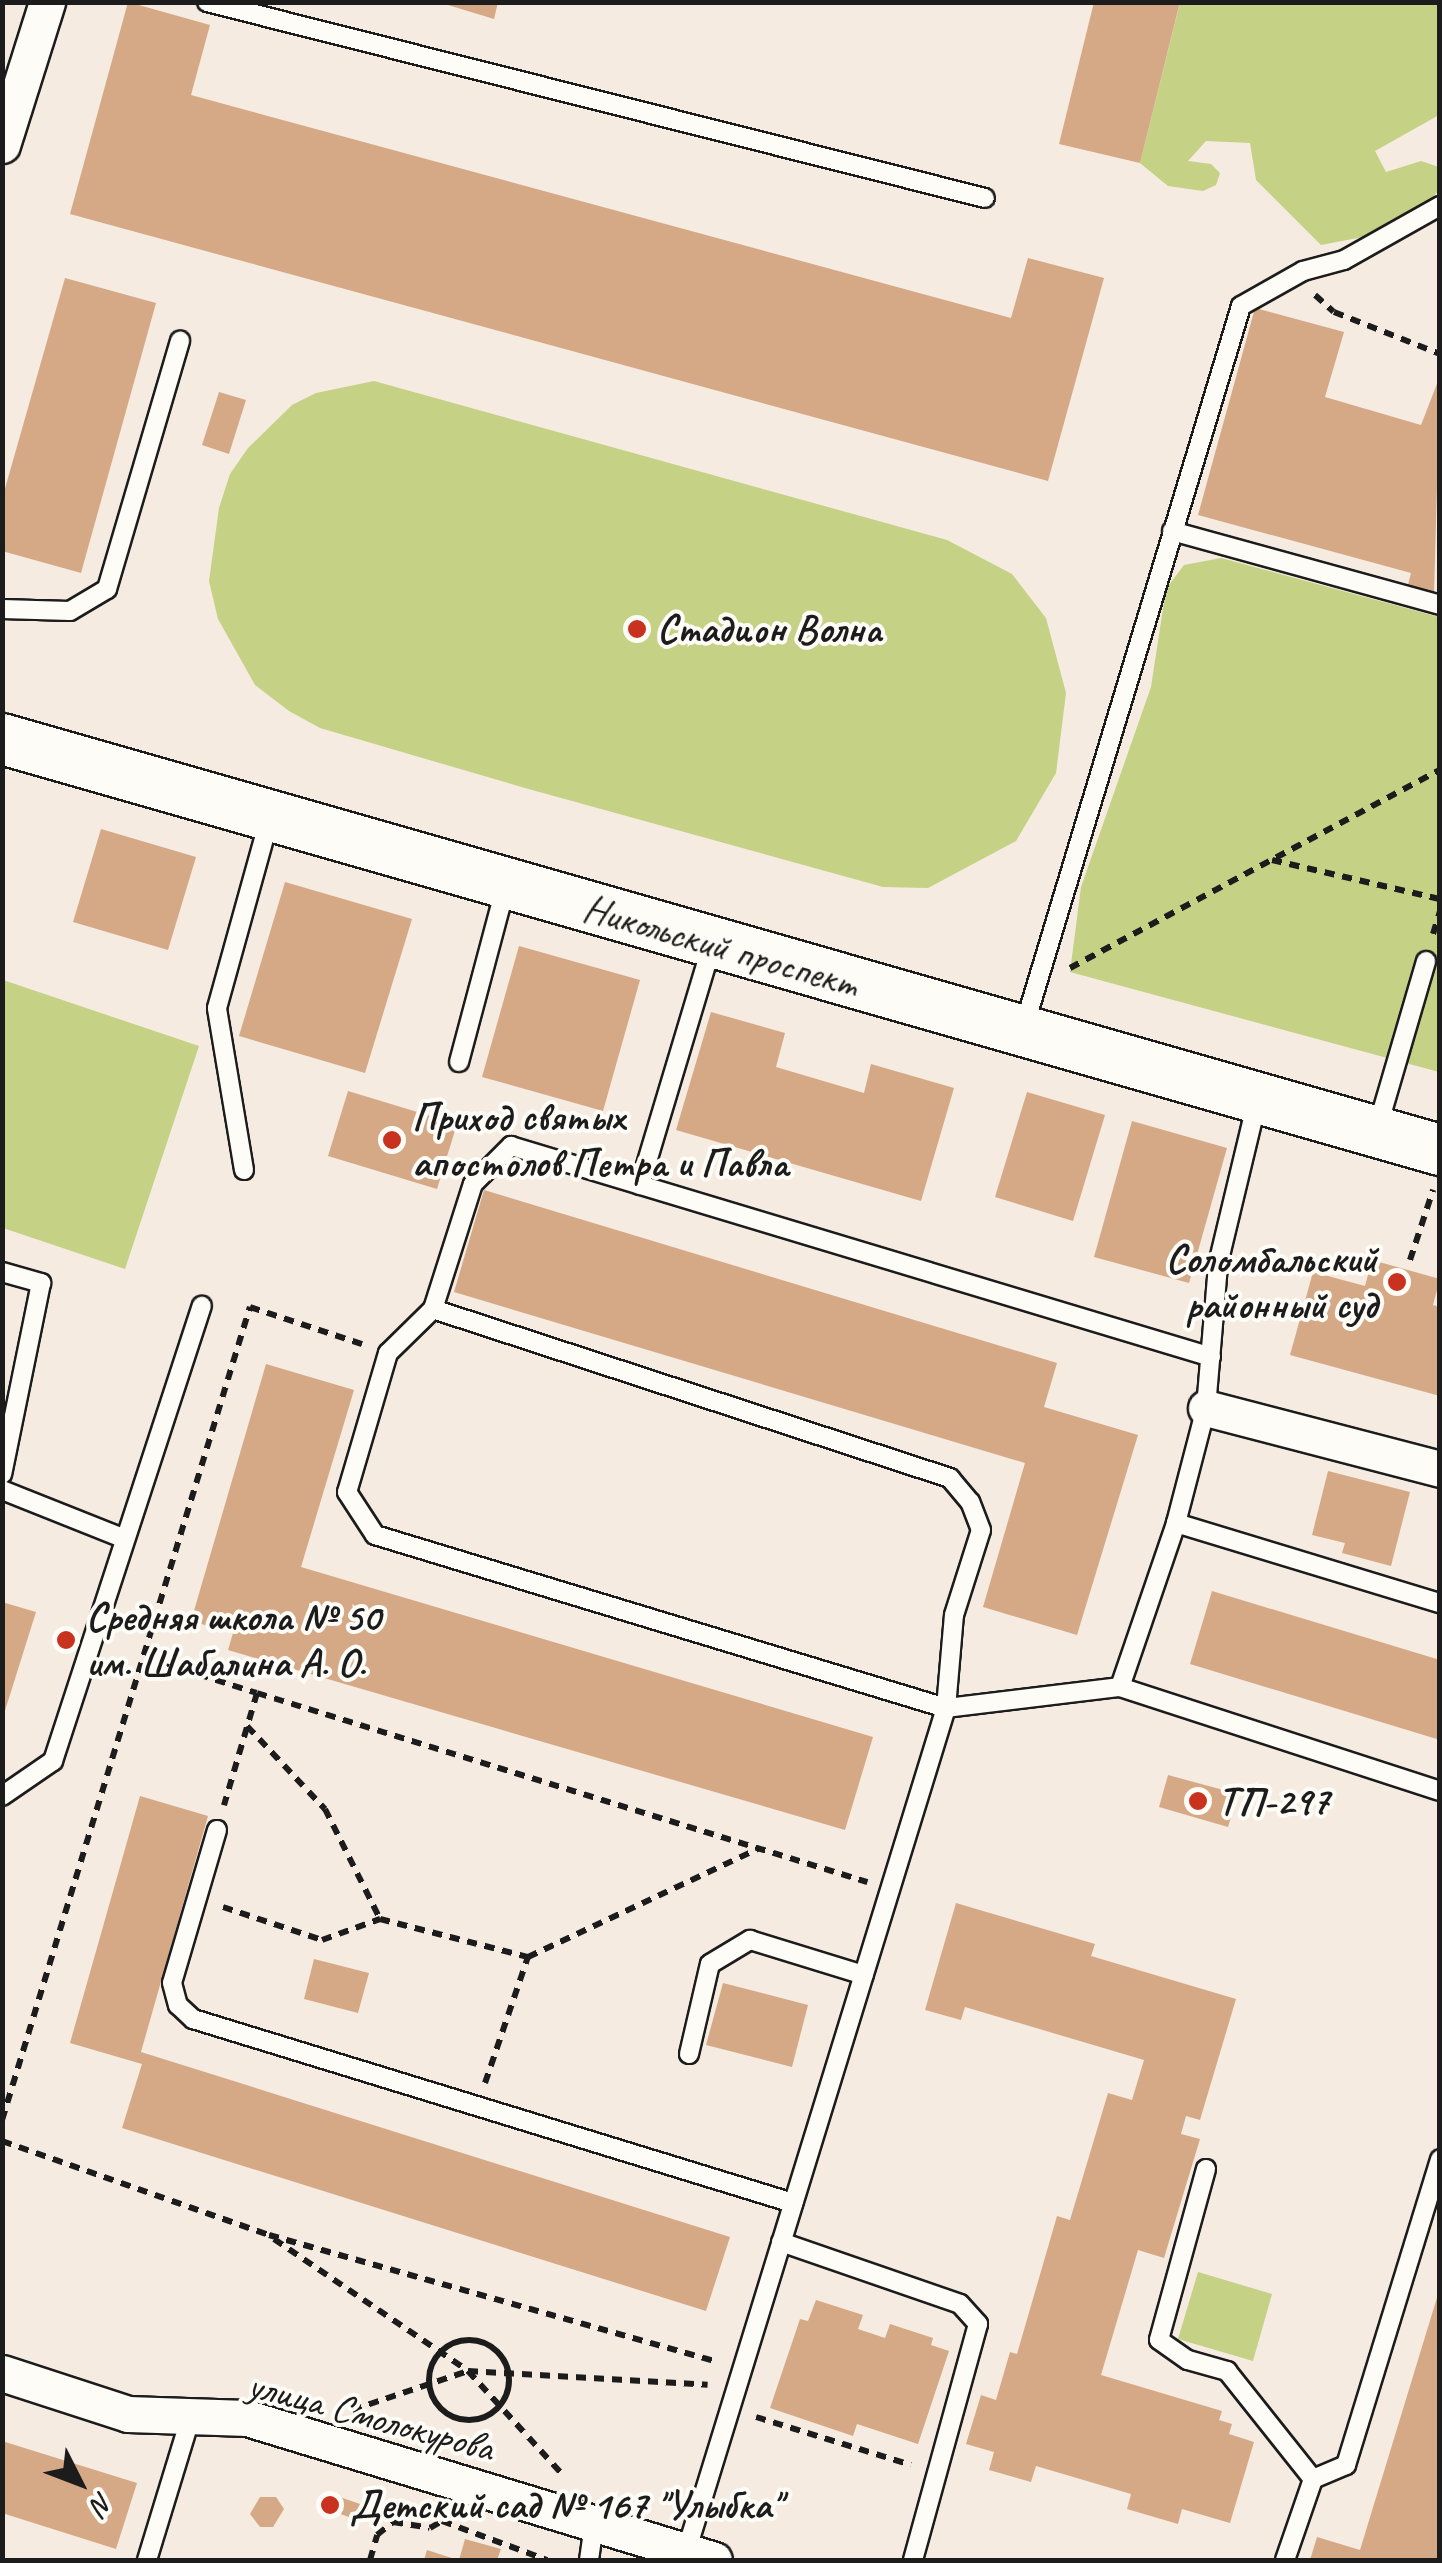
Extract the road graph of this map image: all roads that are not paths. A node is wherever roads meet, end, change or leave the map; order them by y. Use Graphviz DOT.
graph roads {
  1 [pos="47,2"];
  2 [pos="206,2"];
  3 [pos="2,145"];
  4 [pos="985,198"];
  5 [pos="1440,206"];
  6 [pos="180,341"];
  7 [pos="1172,531"];
  8 [pos="1440,606"];
  9 [pos="2,609"];
  10 [pos="2,739"];
  11 [pos="270,816"];
  12 [pos="506,885"];
  13 [pos="712,945"];
  14 [pos="1426,962"];
  15 [pos="1030,1008"];
  16 [pos="459,1062"];
  17 [pos="1258,1098"];
  18 [pos="1376,1132"];
  19 [pos="1437,1167"];
  20 [pos="244,1170"];
  21 [pos="640,1185"];
  22 [pos="2,1272"];
  23 [pos="202,1306"];
  24 [pos="433,1309"];
  25 [pos="1211,1357"];
  26 [pos="1206,1408"];
  27 [pos="1440,1469"];
  28 [pos="2,1474"];
  29 [pos="2,1490"];
  30 [pos="1176,1523"];
  31 [pos="125,1539"];
  32 [pos="1440,1603"];
  33 [pos="1120,1686"];
  34 [pos="946,1708"];
  35 [pos="1440,1791"];
  36 [pos="2,1796"];
  37 [pos="217,1830"];
  38 [pos="864,1976"];
  39 [pos="688,2054"];
  40 [pos="1440,2160"];
  41 [pos="1206,2168"];
  42 [pos="793,2203"];
  43 [pos="781,2242"];
  44 [pos="2,2373"];
  45 [pos="190,2419"];
  46 [pos="1313,2479"];
  47 [pos="592,2543"];
  48 [pos="700,2556"];
  49 [pos="146,2560"];
  50 [pos="913,2560"];
  51 [pos="1285,2560"];
  1 -- 3 [label="street"];
  2 -- 4 [label="lane"];
  5 -- 7 [label="lane"];
  6 -- 9 [label="lane"];
  7 -- 8 [label="lane"];
  7 -- 15 [label="lane"];
  10 -- 11 [label="main road, Никольский проспект"];
  11 -- 12 [label="main road, Никольский проспект"];
  11 -- 20 [label="lane"];
  12 -- 13 [label="main road, Никольский проспект"];
  12 -- 16 [label="lane"];
  13 -- 15 [label="main road, Никольский проспект"];
  13 -- 21 [label="lane"];
  14 -- 18 [label="lane"];
  15 -- 17 [label="main road, Никольский проспект"];
  17 -- 18 [label="main road, Никольский проспект"];
  17 -- 25 [label="lane"];
  18 -- 19 [label="main road, Никольский проспект"];
  21 -- 24 [label="lane"];
  21 -- 25 [label="lane"];
  22 -- 28 [label="lane"];
  23 -- 31 [label="lane"];
  24 -- 34 [label="lane"];
  24 -- 34 [label="lane"];
  25 -- 26 [label="lane"];
  26 -- 27 [label="street"];
  26 -- 30 [label="lane"];
  29 -- 31 [label="lane"];
  30 -- 32 [label="lane"];
  30 -- 33 [label="lane"];
  31 -- 36 [label="lane"];
  33 -- 34 [label="lane"];
  33 -- 35 [label="lane"];
  34 -- 38 [label="lane"];
  37 -- 42 [label="lane"];
  38 -- 39 [label="lane"];
  38 -- 42 [label="lane"];
  40 -- 46 [label="lane"];
  41 -- 46 [label="lane"];
  42 -- 43 [label="lane"];
  43 -- 48 [label="lane"];
  43 -- 50 [label="lane"];
  44 -- 45 [label="street, улица Смолокурова"];
  45 -- 47 [label="street, улица Смолокурова"];
  45 -- 49 [label="lane"];
  46 -- 51 [label="lane"];
  47 -- 48 [label="street, улица Смолокурова"];
}
